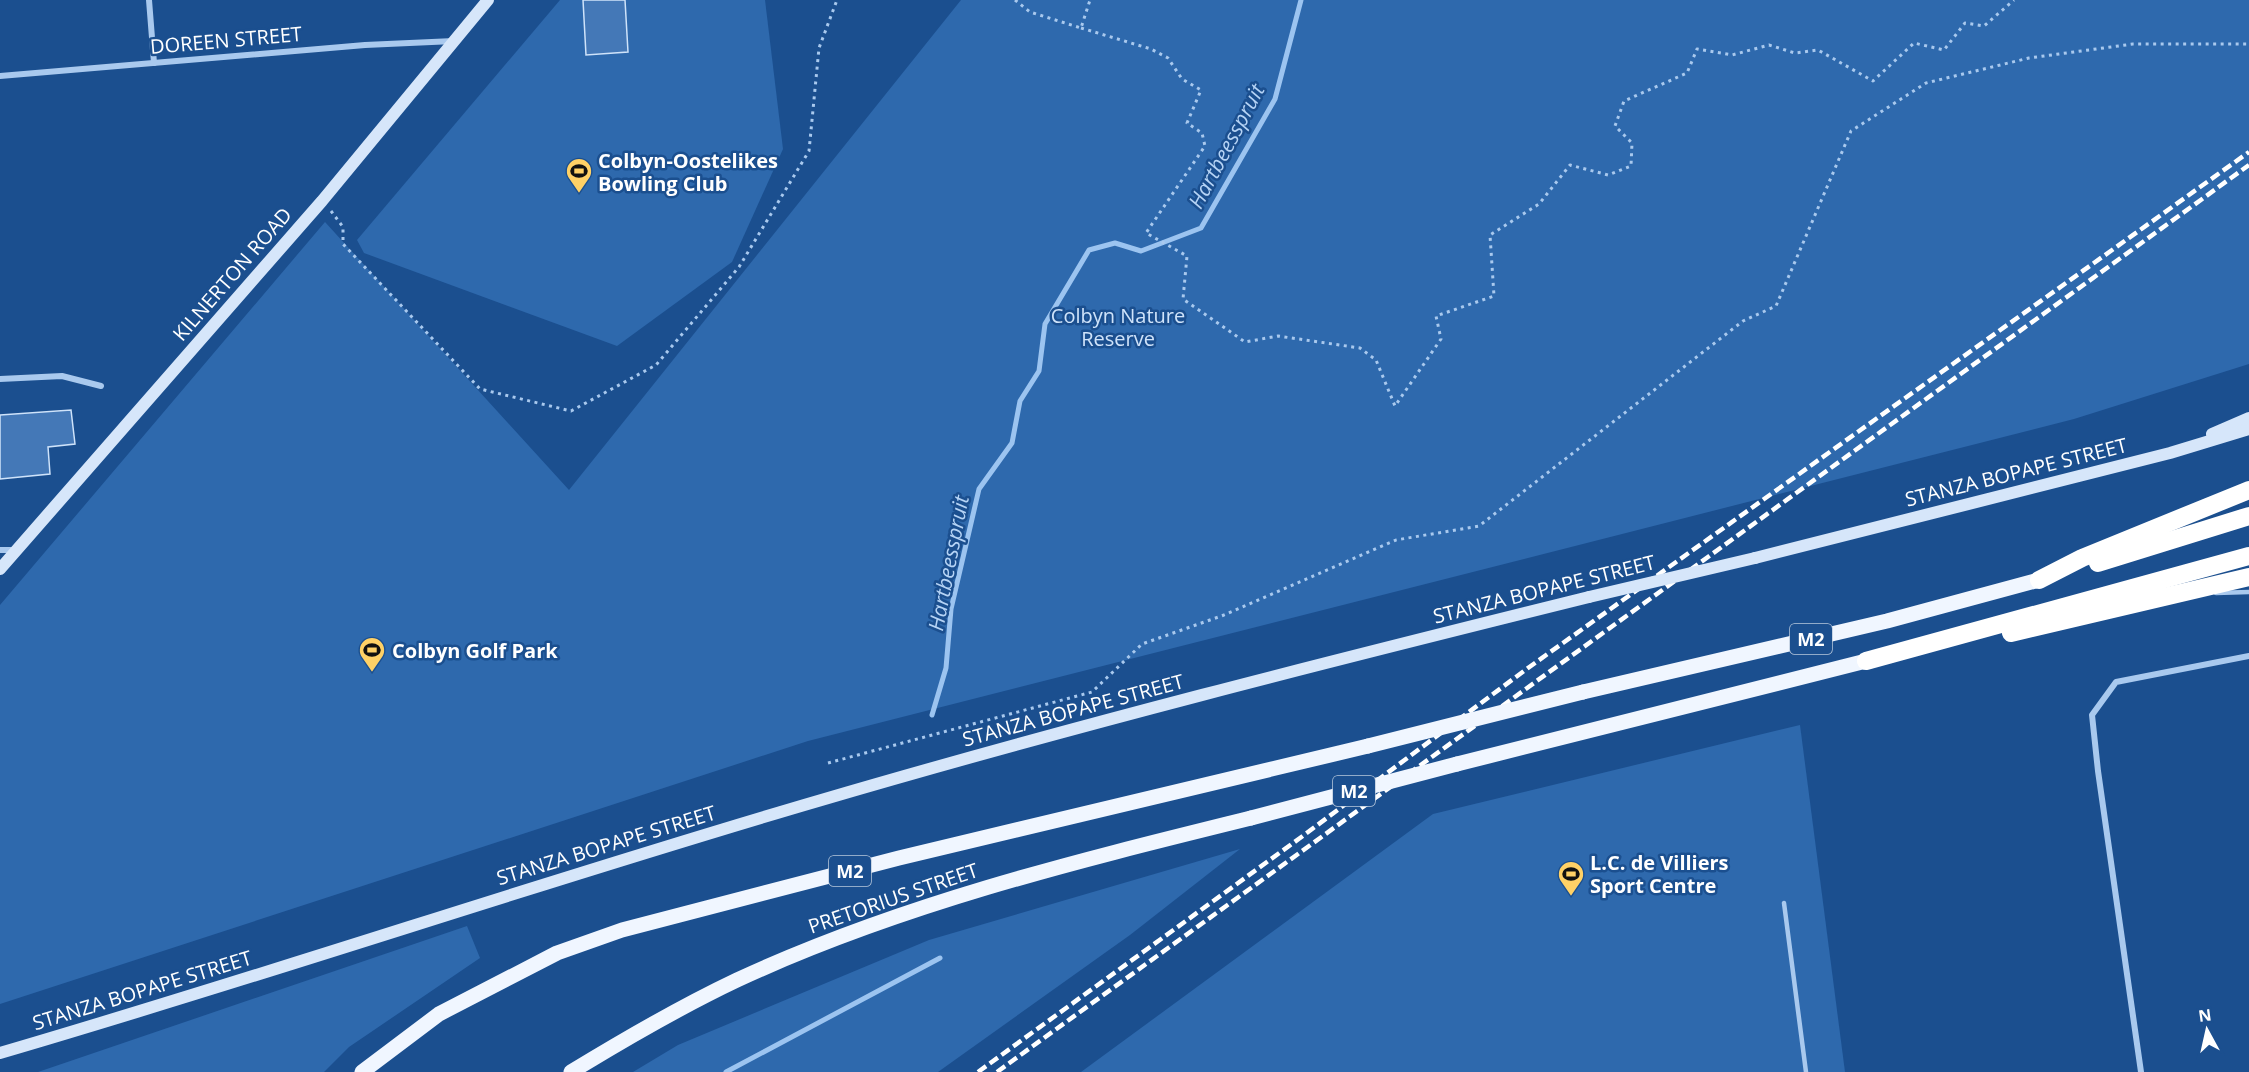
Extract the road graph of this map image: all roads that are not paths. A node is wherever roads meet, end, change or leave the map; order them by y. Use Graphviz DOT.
graph roads {
  1 [pos="149,0"];
  2 [pos="488,0"];
  3 [pos="454,41"];
  4 [pos="154,63"];
  5 [pos="0,75"];
  6 [pos="0,379"];
  7 [pos="101,386"];
  8 [pos="2249,418"];
  9 [pos="2249,429"];
  10 [pos="2170,453"];
  11 [pos="2249,490"];
  12 [pos="2249,516"];
  13 [pos="0,550"];
  14 [pos="15,550"];
  15 [pos="2249,556"];
  16 [pos="0,569"];
  17 [pos="2249,577"];
  18 [pos="2039,580"];
  19 [pos="2189,592"];
  20 [pos="2249,592"];
  21 [pos="2249,656"];
  22 [pos="1866,661"];
  23 [pos="1784,903"];
  24 [pos="0,1053"];
  25 [pos="362,1072"];
  26 [pos="571,1072"];
  27 [pos="1806,1072"];
  28 [pos="2140,1072"];
  1 -- 4 [label="street"];
  2 -- 3 [label="main road, KILNERTON ROAD"];
  3 -- 4 [label="street, DOREEN STREET"];
  3 -- 14 [label="main road, KILNERTON ROAD"];
  4 -- 5 [label="street, DOREEN STREET"];
  6 -- 7 [label="street"];
  8 -- 10 [label="main road, STANZA BOPAPE STREET"];
  9 -- 10 [label="main road, STANZA BOPAPE STREET"];
  10 -- 24 [label="main road, STANZA BOPAPE STREET, bridge"];
  11 -- 18 [label="highway"];
  12 -- 18 [label="highway, M2"];
  13 -- 14 [label="street"];
  14 -- 16 [label="main road, KILNERTON ROAD"];
  15 -- 22 [label="highway, M2"];
  17 -- 19 [label="highway"];
  18 -- 25 [label="main road, M2, bridge"];
  19 -- 20 [label="lane"];
  19 -- 22 [label="highway"];
  21 -- 28 [label="street"];
  22 -- 26 [label="main road, PRETORIUS STREET / M2, bridge"];
  23 -- 27 [label="lane"];
}
